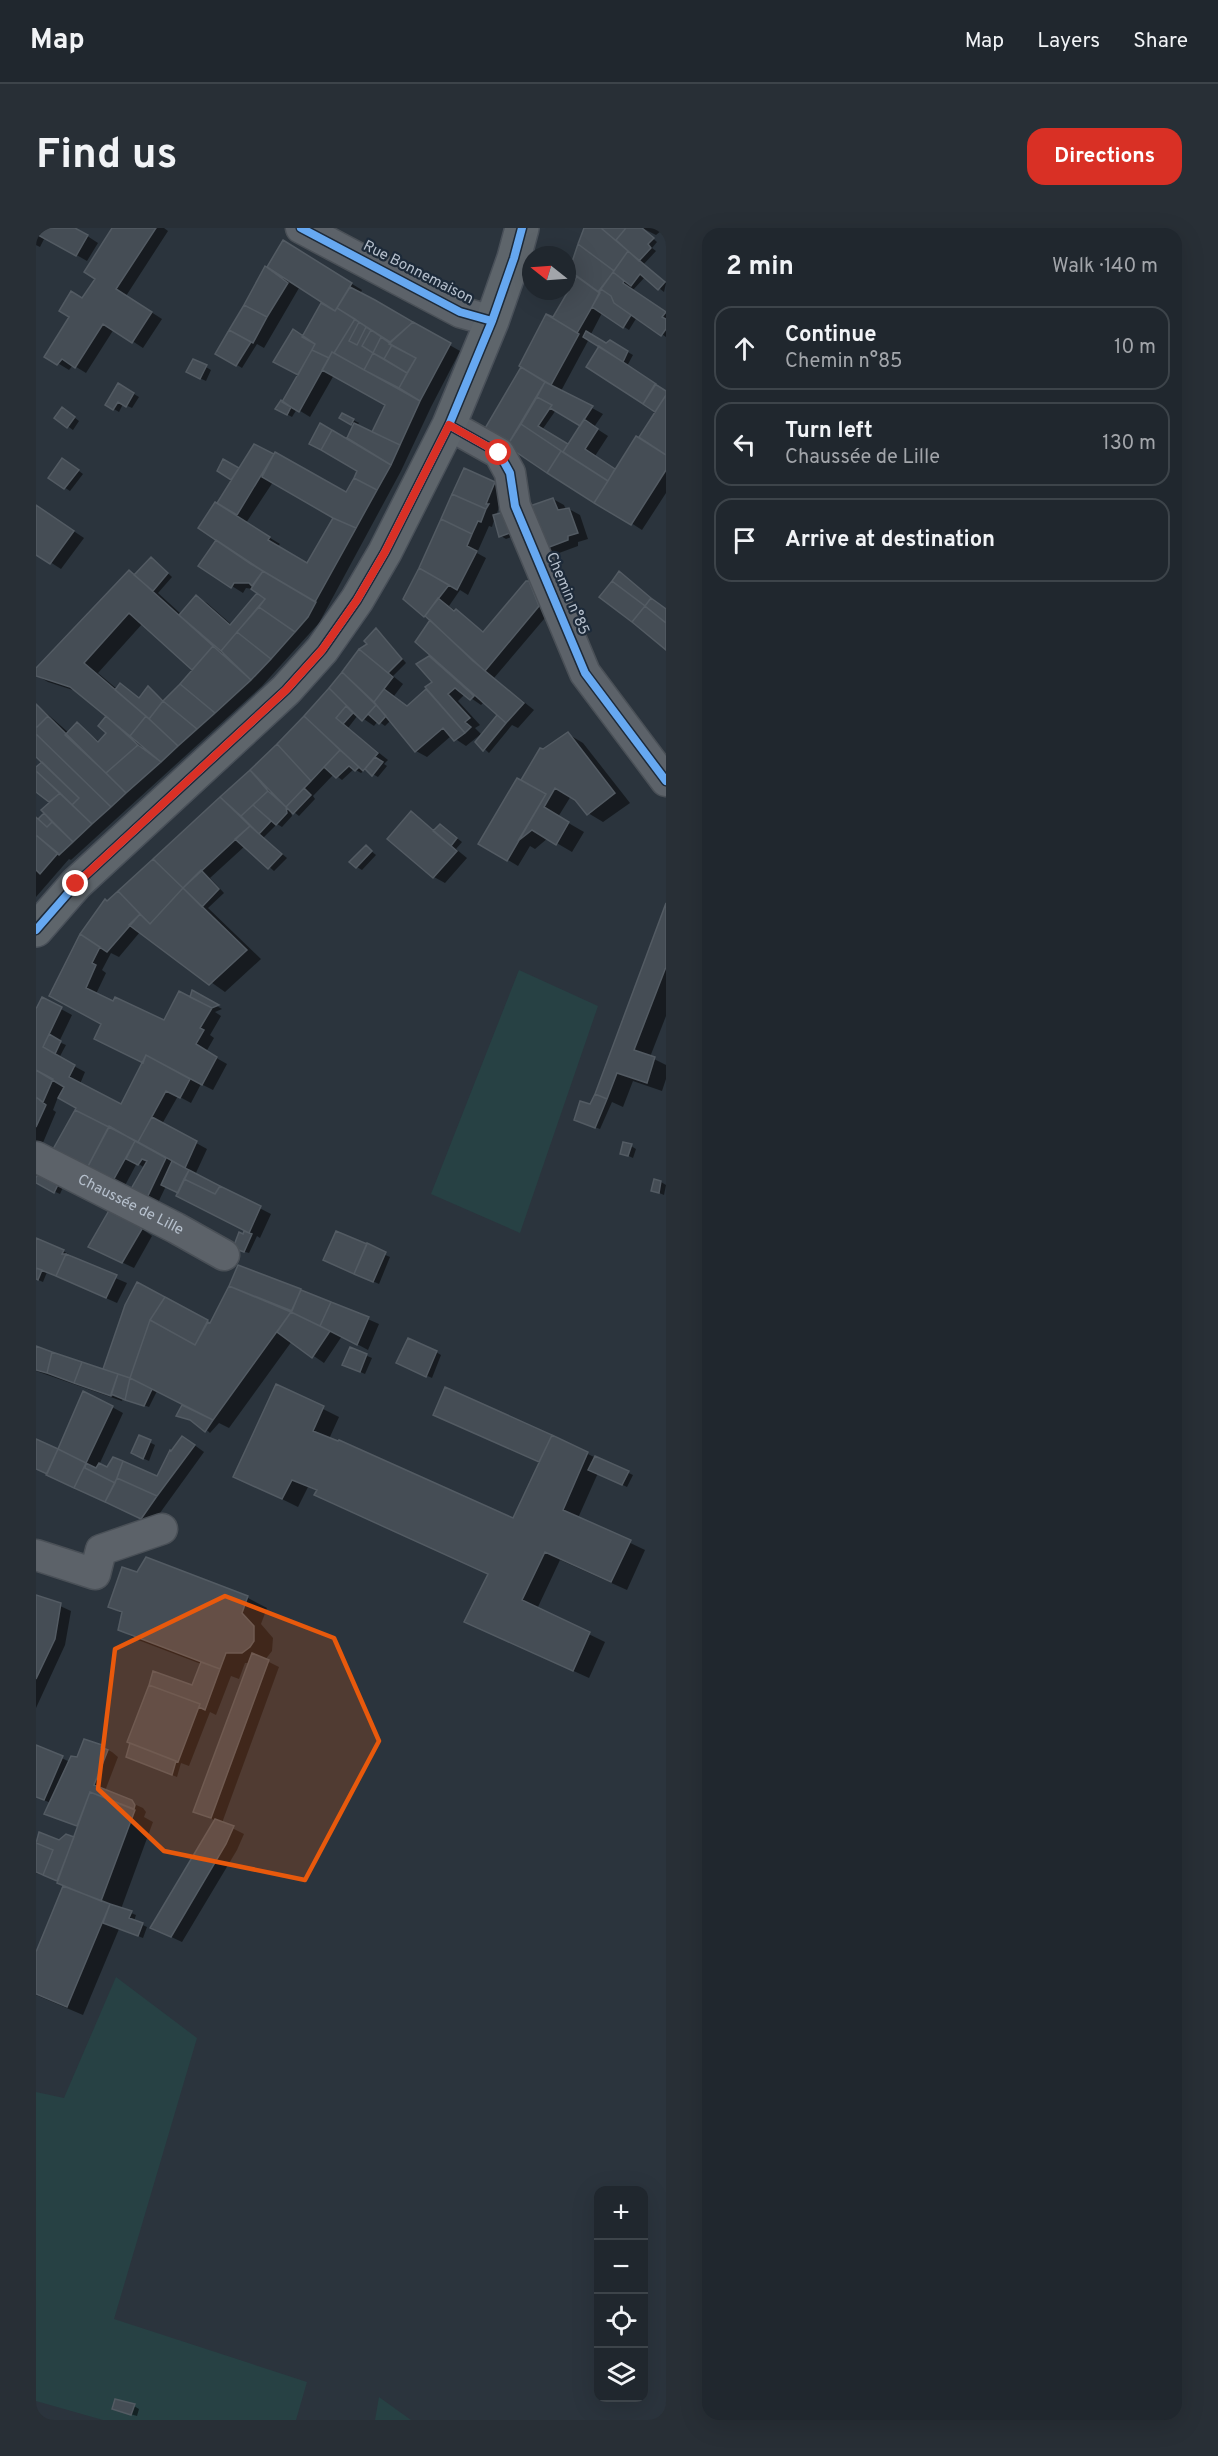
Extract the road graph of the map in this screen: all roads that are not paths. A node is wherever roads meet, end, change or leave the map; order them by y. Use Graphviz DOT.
graph roads {
  1 [pos="302,228"];
  2 [pos="522,228"];
  3 [pos="492,321"];
  4 [pos="449,425"];
  5 [pos="666,781"];
  6 [pos="36,930"];
  7 [pos="36,1157"];
  8 [pos="224,1255"];
  9 [pos="162,1528"];
  10 [pos="36,1555"];
  1 -- 3 [label="street, Rue Bonnemaison"];
  2 -- 3 [label="main road"];
  3 -- 4 [label="main road"];
  4 -- 5 [label="street, Chemin n°85"];
  4 -- 6 [label="main road"];
  7 -- 8 [label="street, Chaussée de Lille"];
  9 -- 10 [label="street"];
}
